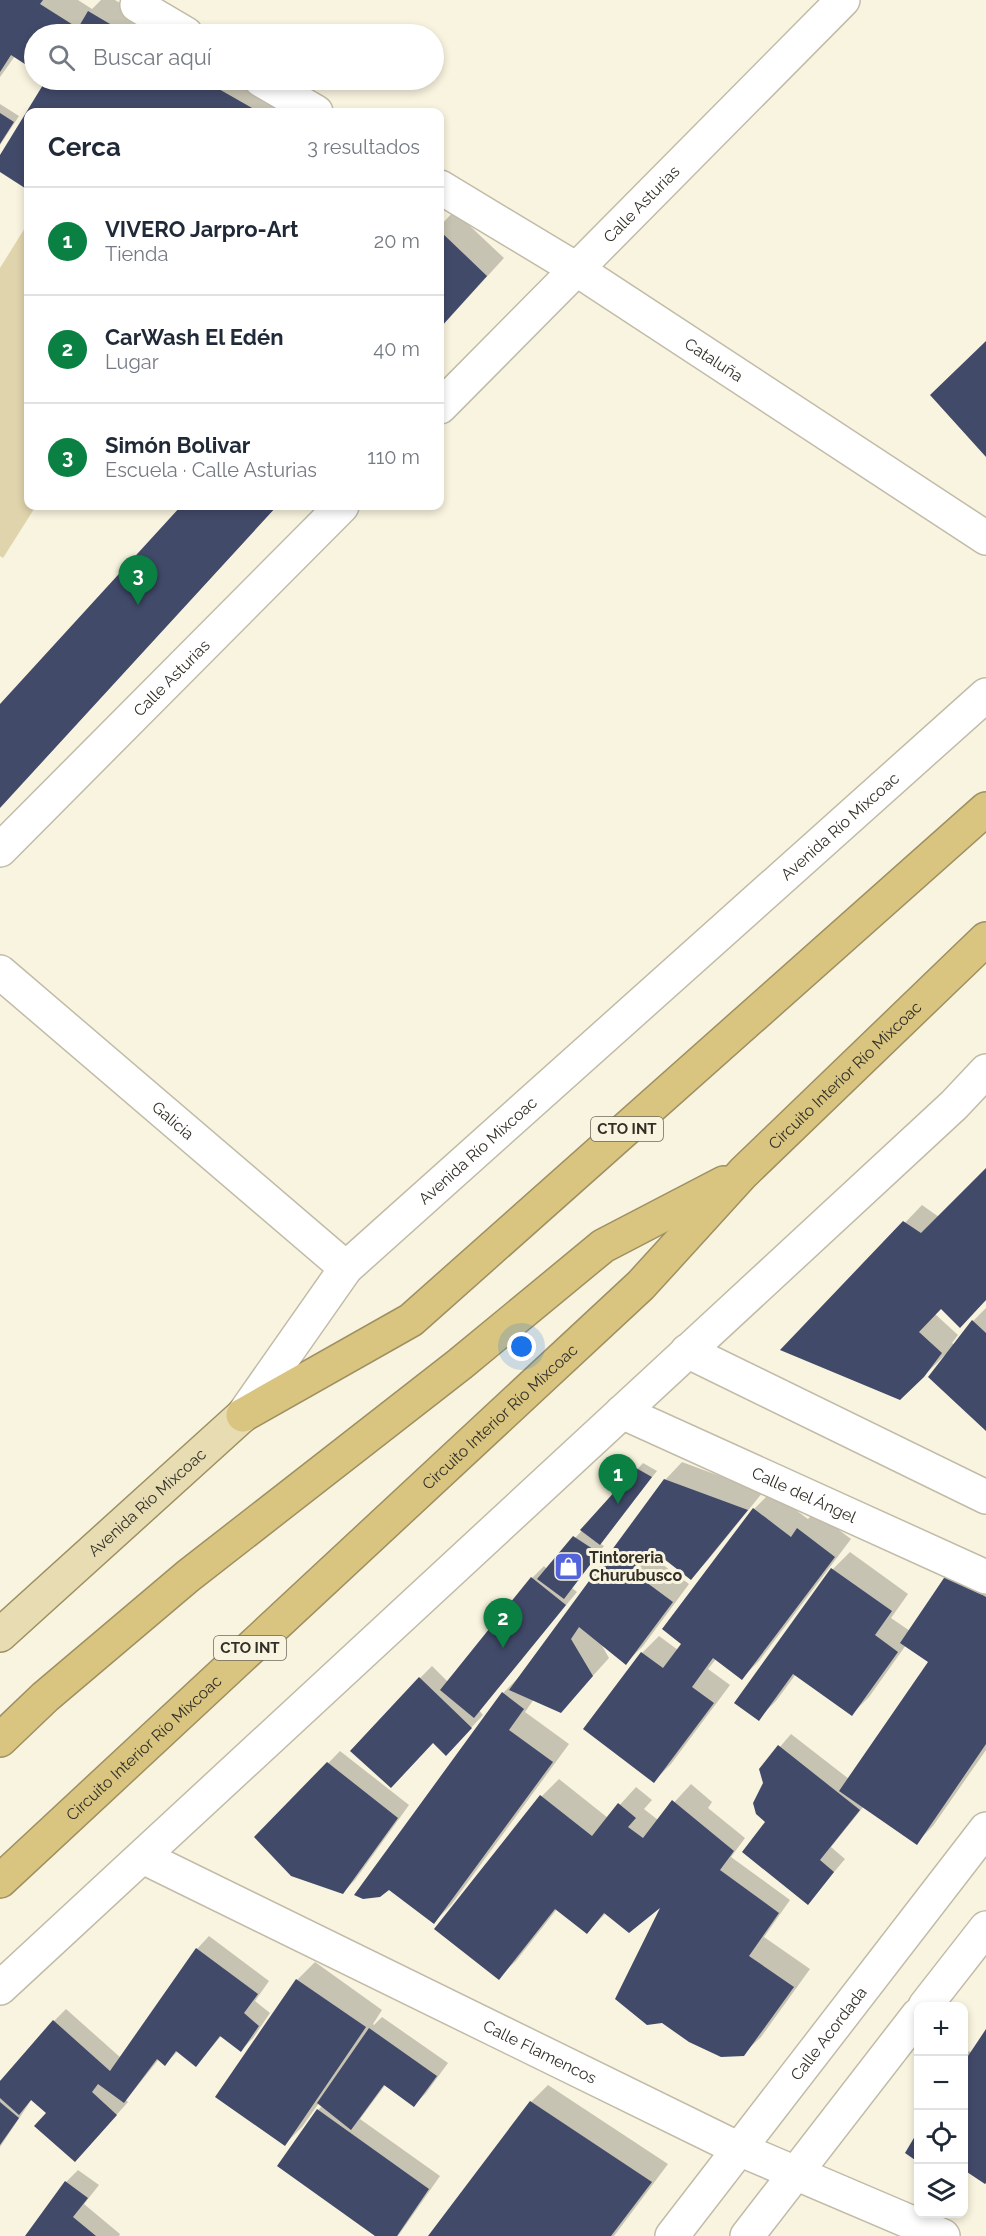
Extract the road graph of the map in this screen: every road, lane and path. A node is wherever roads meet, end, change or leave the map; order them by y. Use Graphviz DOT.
graph roads {
  1 [pos="843,0"];
  2 [pos="137,5"];
  3 [pos="169,24"];
  4 [pos="278,90"];
  5 [pos="309,108"];
  6 [pos="444,189"];
  7 [pos="576,269"];
  8 [pos="444,403"];
  9 [pos="338,510"];
  10 [pos="986,538"];
  11 [pos="986,695"];
  12 [pos="986,809"];
  13 [pos="0,850"];
  14 [pos="986,939"];
  15 [pos="0,972"];
  16 [pos="986,1071"];
  17 [pos="743,1173"];
  18 [pos="346,1268"];
  19 [pos="687,1351"];
  20 [pos="622,1412"];
  21 [pos="243,1415"];
  22 [pos="986,1497"];
  23 [pos="986,1577"];
  24 [pos="0,1635"];
  25 [pos="0,1740"];
  26 [pos="986,1829"];
  27 [pos="143,1857"];
  28 [pos="0,1881"];
  29 [pos="986,1928"];
  30 [pos="0,1988"];
  31 [pos="929,2002"];
  32 [pos="914,2020"];
  33 [pos="739,2149"];
  34 [pos="797,2172"];
  35 [pos="672,2236"];
  36 [pos="747,2236"];
  37 [pos="943,2236"];
  1 -- 7 [label="street, Calle Asturias"];
  2 -- 3 [label="street"];
  4 -- 5 [label="street"];
  6 -- 7 [label="street, Cataluña"];
  7 -- 8 [label="street, Calle Asturias"];
  7 -- 10 [label="street, Cataluña"];
  9 -- 13 [label="street, Calle Asturias"];
  11 -- 18 [label="street, Avenida Río Mixcoac / CTO INT"];
  12 -- 21 [label="highway, CTO INT"];
  14 -- 17 [label="highway, Circuito Interior Río Mixcoac / CTO INT"];
  15 -- 18 [label="street, Galicia"];
  16 -- 19 [label="street"];
  17 -- 25 [label="highway"];
  17 -- 28 [label="highway, Circuito Interior Río Mixcoac / CTO INT"];
  18 -- 21 [label="street, Avenida Río Mixcoac / CTO INT"];
  19 -- 20 [label="street"];
  19 -- 22 [label="street"];
  20 -- 23 [label="street, Calle del Ángel"];
  20 -- 27 [label="street"];
  21 -- 24 [label="main road, Avenida Río Mixcoac / CTO INT"];
  26 -- 33 [label="street, Calle Acordada"];
  27 -- 30 [label="street"];
  27 -- 33 [label="street, Calle Flamencos"];
  29 -- 31 [label="street"];
  32 -- 34 [label="street"];
  33 -- 34 [label="street, Calle Flamencos"];
  33 -- 35 [label="street, Calle Acordada"];
  34 -- 36 [label="street"];
  34 -- 37 [label="street, Calle Flamencos"];
}
